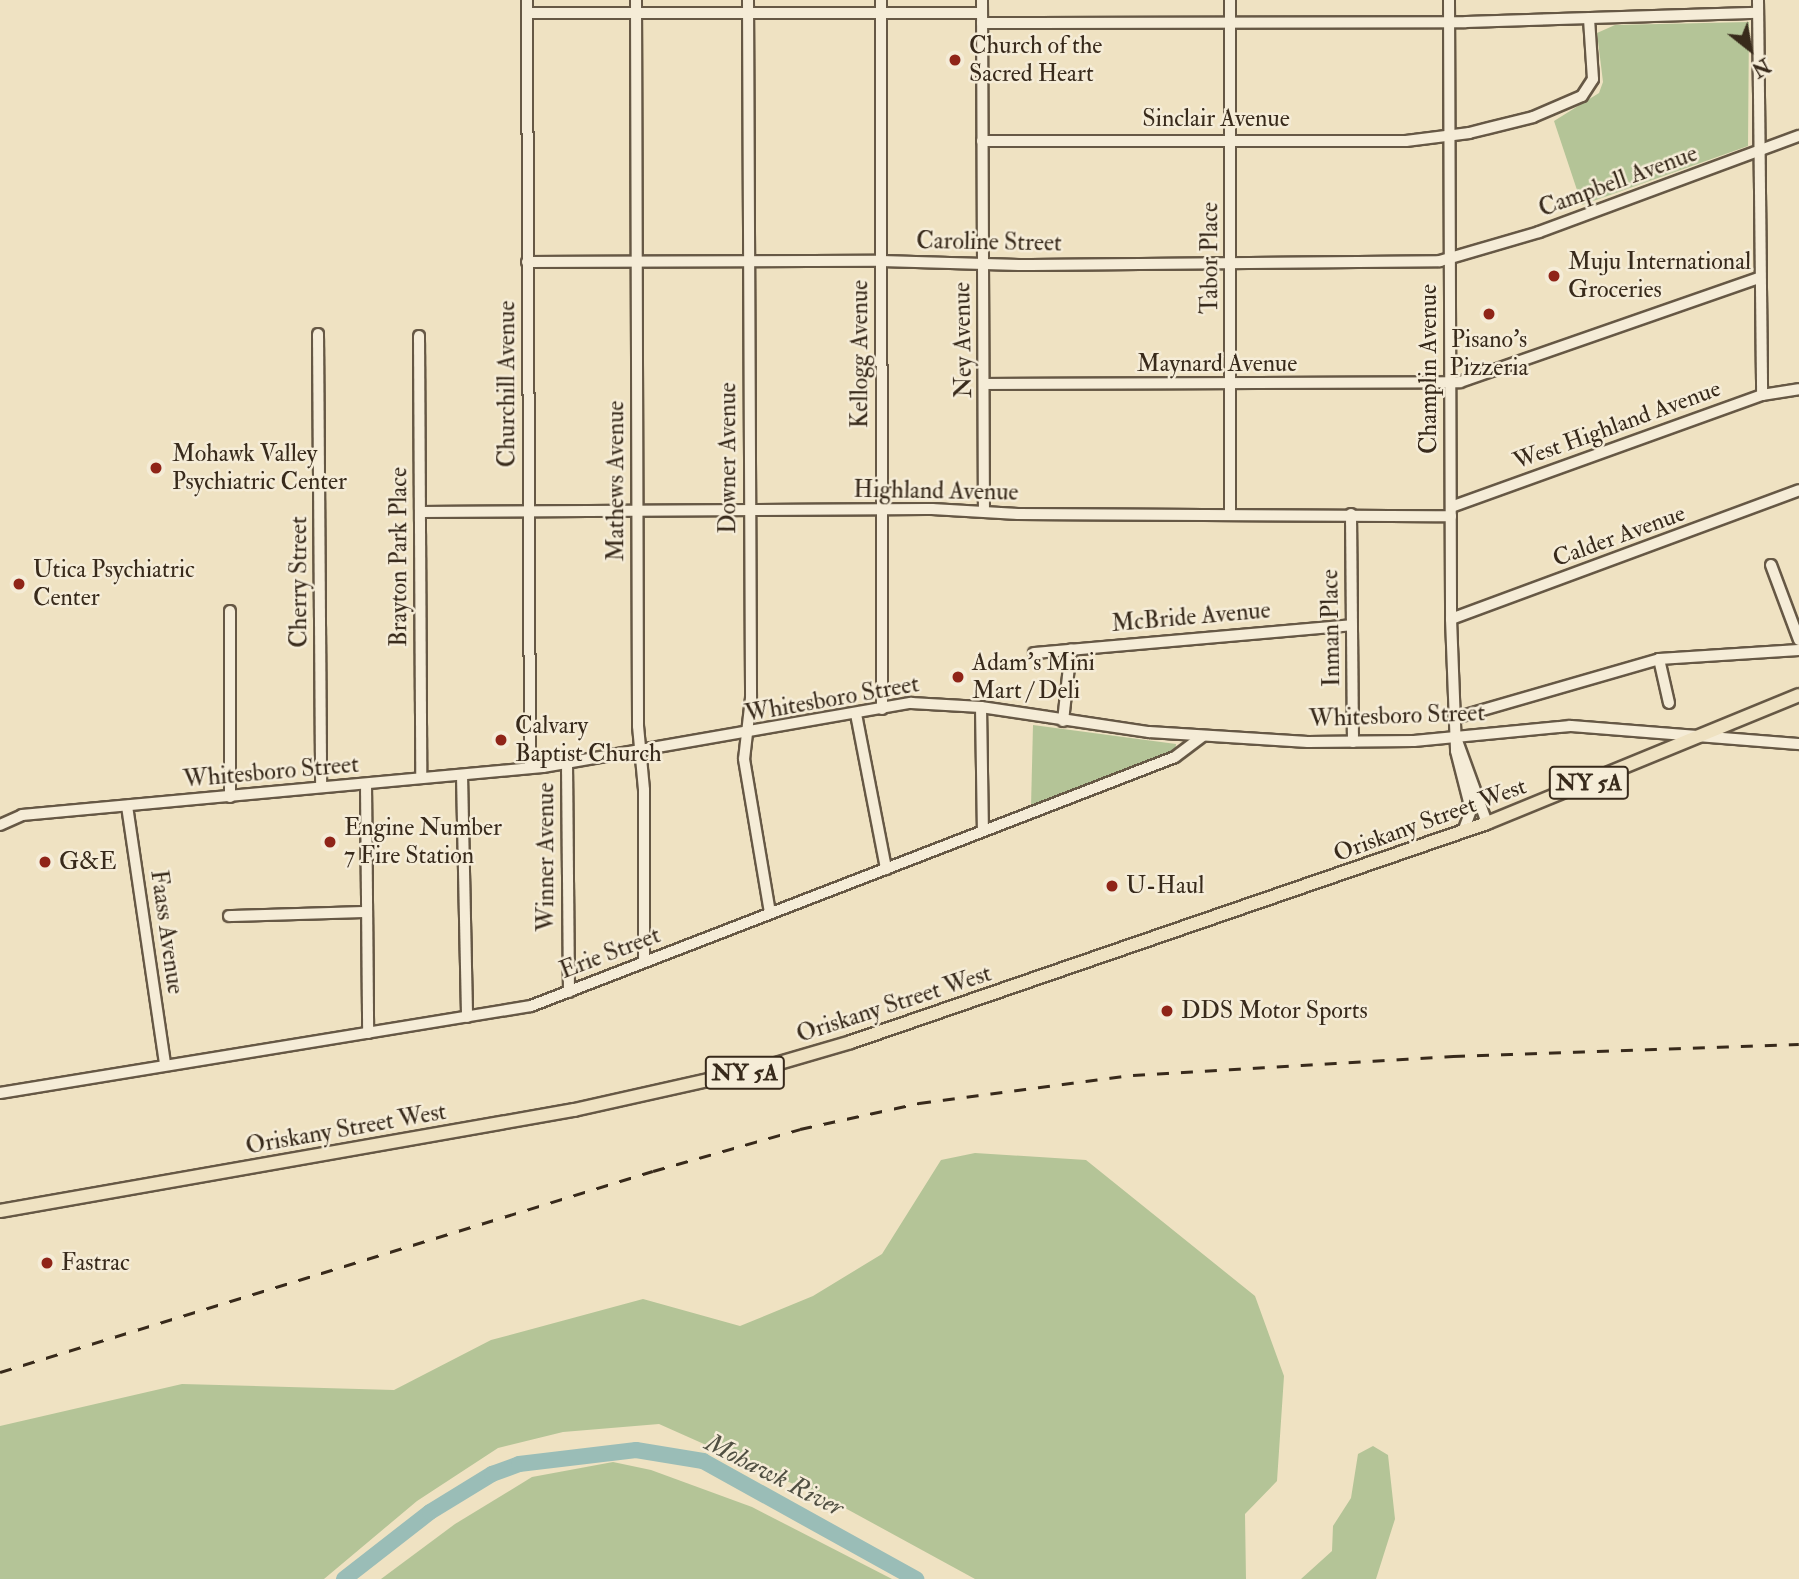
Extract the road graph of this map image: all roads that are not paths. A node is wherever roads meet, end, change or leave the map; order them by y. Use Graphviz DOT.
graph roads {
  1 [pos="527,0"];
  2 [pos="636,0"];
  3 [pos="748,0"];
  4 [pos="881,0"];
  5 [pos="982,0"];
  6 [pos="1230,0"];
  7 [pos="1449,0"];
  8 [pos="1758,0"];
  9 [pos="881,12"];
  10 [pos="527,13"];
  11 [pos="636,13"];
  12 [pos="1758,13"];
  13 [pos="748,14"];
  14 [pos="982,18"];
  15 [pos="1590,18"];
  16 [pos="1230,21"];
  17 [pos="1449,22"];
  18 [pos="1450,136"];
  19 [pos="1799,136"];
  20 [pos="1230,140"];
  21 [pos="982,141"];
  22 [pos="1760,152"];
  23 [pos="1450,259"];
  24 [pos="748,261"];
  25 [pos="881,261"];
  26 [pos="527,262"];
  27 [pos="637,262"];
  28 [pos="983,264"];
  29 [pos="1231,264"];
  30 [pos="1759,278"];
  31 [pos="318,334"];
  32 [pos="419,336"];
  33 [pos="1451,383"];
  34 [pos="984,384"];
  35 [pos="1231,385"];
  36 [pos="1799,389"];
  37 [pos="1762,395"];
  38 [pos="1799,490"];
  39 [pos="881,509"];
  40 [pos="750,510"];
  41 [pos="528,511"];
  42 [pos="636,511"];
  43 [pos="984,511"];
  44 [pos="420,512"];
  45 [pos="1451,512"];
  46 [pos="1351,514"];
  47 [pos="1230,515"];
  48 [pos="1771,565"];
  49 [pos="230,611"];
  50 [pos="1451,619"];
  51 [pos="1352,625"];
  52 [pos="1799,640"];
  53 [pos="1071,649"];
  54 [pos="1799,650"];
  55 [pos="1034,653"];
  56 [pos="1659,659"];
  57 [pos="1799,695"];
  58 [pos="1669,703"];
  59 [pos="981,707"];
  60 [pos="883,709"];
  61 [pos="856,714"];
  62 [pos="1455,718"];
  63 [pos="1063,721"];
  64 [pos="748,735"];
  65 [pos="1202,737"];
  66 [pos="1455,737"];
  67 [pos="1688,738"];
  68 [pos="1353,741"];
  69 [pos="1799,744"];
  70 [pos="641,752"];
  71 [pos="567,763"];
  72 [pos="530,768"];
  73 [pos="461,775"];
  74 [pos="422,778"];
  75 [pos="366,784"];
  76 [pos="321,788"];
  77 [pos="230,797"];
  78 [pos="127,806"];
  79 [pos="0,816"];
  80 [pos="22,816"];
  81 [pos="1487,823"];
  82 [pos="0,825"];
  83 [pos="983,831"];
  84 [pos="1463,832"];
  85 [pos="886,869"];
  86 [pos="367,912"];
  87 [pos="770,913"];
  88 [pos="229,916"];
  89 [pos="644,962"];
  90 [pos="569,992"];
  91 [pos="467,1017"];
  92 [pos="368,1033"];
  93 [pos="165,1064"];
  94 [pos="0,1093"];
  95 [pos="0,1211"];
  1 -- 10 [label="street, Churchill Avenue"];
  2 -- 11 [label="street, Mathews Avenue"];
  3 -- 13 [label="street, Downer Avenue"];
  4 -- 9 [label="street, Kellogg Avenue"];
  5 -- 14 [label="street, Ney Avenue"];
  6 -- 16 [label="street, Tabor Place"];
  7 -- 17 [label="street, Champlin Avenue"];
  8 -- 12 [label="street"];
  9 -- 13 [label="street"];
  9 -- 14 [label="street"];
  9 -- 25 [label="street, Kellogg Avenue"];
  10 -- 11 [label="street"];
  10 -- 26 [label="street, Churchill Avenue"];
  11 -- 13 [label="street"];
  11 -- 27 [label="street, Mathews Avenue"];
  12 -- 15 [label="street"];
  12 -- 22 [label="street"];
  13 -- 24 [label="street, Downer Avenue"];
  14 -- 16 [label="street"];
  14 -- 21 [label="street, Ney Avenue"];
  15 -- 17 [label="street"];
  15 -- 18 [label="street, Sinclair Avenue"];
  16 -- 17 [label="street"];
  16 -- 20 [label="street, Tabor Place"];
  17 -- 18 [label="street, Champlin Avenue"];
  18 -- 20 [label="street, Sinclair Avenue"];
  18 -- 23 [label="street, Champlin Avenue"];
  19 -- 22 [label="street, Campbell Avenue"];
  20 -- 21 [label="street, Sinclair Avenue"];
  20 -- 29 [label="street, Tabor Place"];
  21 -- 28 [label="street, Ney Avenue"];
  22 -- 23 [label="street, Campbell Avenue"];
  22 -- 30 [label="street"];
  23 -- 29 [label="street, Caroline Street"];
  23 -- 33 [label="street, Champlin Avenue"];
  24 -- 25 [label="street, Caroline Street"];
  24 -- 27 [label="street, Caroline Street"];
  24 -- 40 [label="street, Downer Avenue"];
  25 -- 28 [label="street, Caroline Street"];
  25 -- 39 [label="street, Kellogg Avenue"];
  26 -- 27 [label="street, Caroline Street"];
  26 -- 41 [label="street, Churchill Avenue"];
  27 -- 42 [label="street, Mathews Avenue"];
  28 -- 29 [label="street, Caroline Street"];
  28 -- 34 [label="street, Ney Avenue"];
  29 -- 35 [label="street, Tabor Place"];
  30 -- 33 [label="street, Maynard Avenue"];
  30 -- 37 [label="street"];
  31 -- 76 [label="street, Cherry Street"];
  32 -- 44 [label="street, Brayton Park Place"];
  33 -- 35 [label="street, Maynard Avenue"];
  33 -- 45 [label="street, Champlin Avenue"];
  34 -- 35 [label="street, Maynard Avenue"];
  34 -- 43 [label="street, Ney Avenue"];
  35 -- 47 [label="street, Tabor Place"];
  36 -- 37 [label="street, West Highland Avenue"];
  37 -- 45 [label="street, West Highland Avenue"];
  38 -- 50 [label="street, Calder Avenue"];
  39 -- 40 [label="street, Highland Avenue"];
  39 -- 43 [label="street, Highland Avenue"];
  39 -- 60 [label="street, Kellogg Avenue"];
  40 -- 42 [label="street, Highland Avenue"];
  40 -- 64 [label="street, Downer Avenue"];
  41 -- 42 [label="street, Highland Avenue"];
  41 -- 44 [label="street, Highland Avenue"];
  41 -- 72 [label="street, Churchill Avenue"];
  42 -- 70 [label="street, Mathews Avenue"];
  43 -- 47 [label="street, Highland Avenue"];
  44 -- 74 [label="street, Brayton Park Place"];
  45 -- 46 [label="street, Highland Avenue"];
  45 -- 50 [label="street, Champlin Avenue"];
  46 -- 47 [label="street, Highland Avenue"];
  46 -- 51 [label="street, Inman Place"];
  48 -- 52 [label="street"];
  49 -- 77 [label="street"];
  50 -- 62 [label="street, Champlin Avenue"];
  51 -- 53 [label="street, McBride Avenue"];
  51 -- 68 [label="street, Inman Place"];
  53 -- 55 [label="street, McBride Avenue"];
  53 -- 63 [label="street"];
  54 -- 56 [label="street"];
  56 -- 58 [label="street"];
  56 -- 62 [label="street"];
  57 -- 67 [label="main road, NY 5A"];
  59 -- 60 [label="street, Whitesboro Street"];
  59 -- 63 [label="street, Whitesboro Street"];
  59 -- 83 [label="street"];
  60 -- 61 [label="street, Whitesboro Street"];
  61 -- 64 [label="street, Whitesboro Street"];
  61 -- 85 [label="street"];
  62 -- 66 [label="street, Champlin Avenue"];
  63 -- 65 [label="street, Whitesboro Street"];
  64 -- 70 [label="street, Whitesboro Street"];
  64 -- 87 [label="street, Downer Avenue"];
  65 -- 68 [label="street, Whitesboro Street"];
  65 -- 83 [label="street, Erie Street"];
  66 -- 67 [label="street, Whitesboro Street"];
  66 -- 68 [label="street, Whitesboro Street"];
  66 -- 81 [label="street, Champlin Avenue"];
  66 -- 84 [label="street, Champlin Avenue"];
  67 -- 69 [label="street, Whitesboro Street"];
  67 -- 81 [label="main road, Oriskany Street West / NY 5A"];
  70 -- 71 [label="street, Whitesboro Street"];
  70 -- 89 [label="street, Mathews Avenue"];
  71 -- 72 [label="street, Whitesboro Street"];
  71 -- 90 [label="street, Winner Avenue"];
  72 -- 73 [label="street, Whitesboro Street"];
  73 -- 74 [label="street, Whitesboro Street"];
  73 -- 91 [label="street"];
  74 -- 75 [label="street, Whitesboro Street"];
  75 -- 76 [label="street, Whitesboro Street"];
  75 -- 86 [label="street"];
  76 -- 77 [label="street, Whitesboro Street"];
  77 -- 78 [label="street, Whitesboro Street"];
  78 -- 80 [label="street, Whitesboro Street"];
  78 -- 93 [label="street, Faass Avenue"];
  79 -- 80 [label="street"];
  80 -- 82 [label="street, Whitesboro Street"];
  81 -- 84 [label="main road, Oriskany Street West / NY 5A"];
  83 -- 85 [label="street, Erie Street"];
  84 -- 95 [label="main road, Oriskany Street West / NY 5A"];
  85 -- 87 [label="street, Erie Street"];
  86 -- 88 [label="street"];
  86 -- 92 [label="street"];
  87 -- 89 [label="street, Erie Street"];
  89 -- 90 [label="street, Erie Street"];
  90 -- 91 [label="street, Erie Street"];
  91 -- 92 [label="street, Erie Street"];
  92 -- 93 [label="street, Erie Street"];
  93 -- 94 [label="street, Erie Street"];
}
